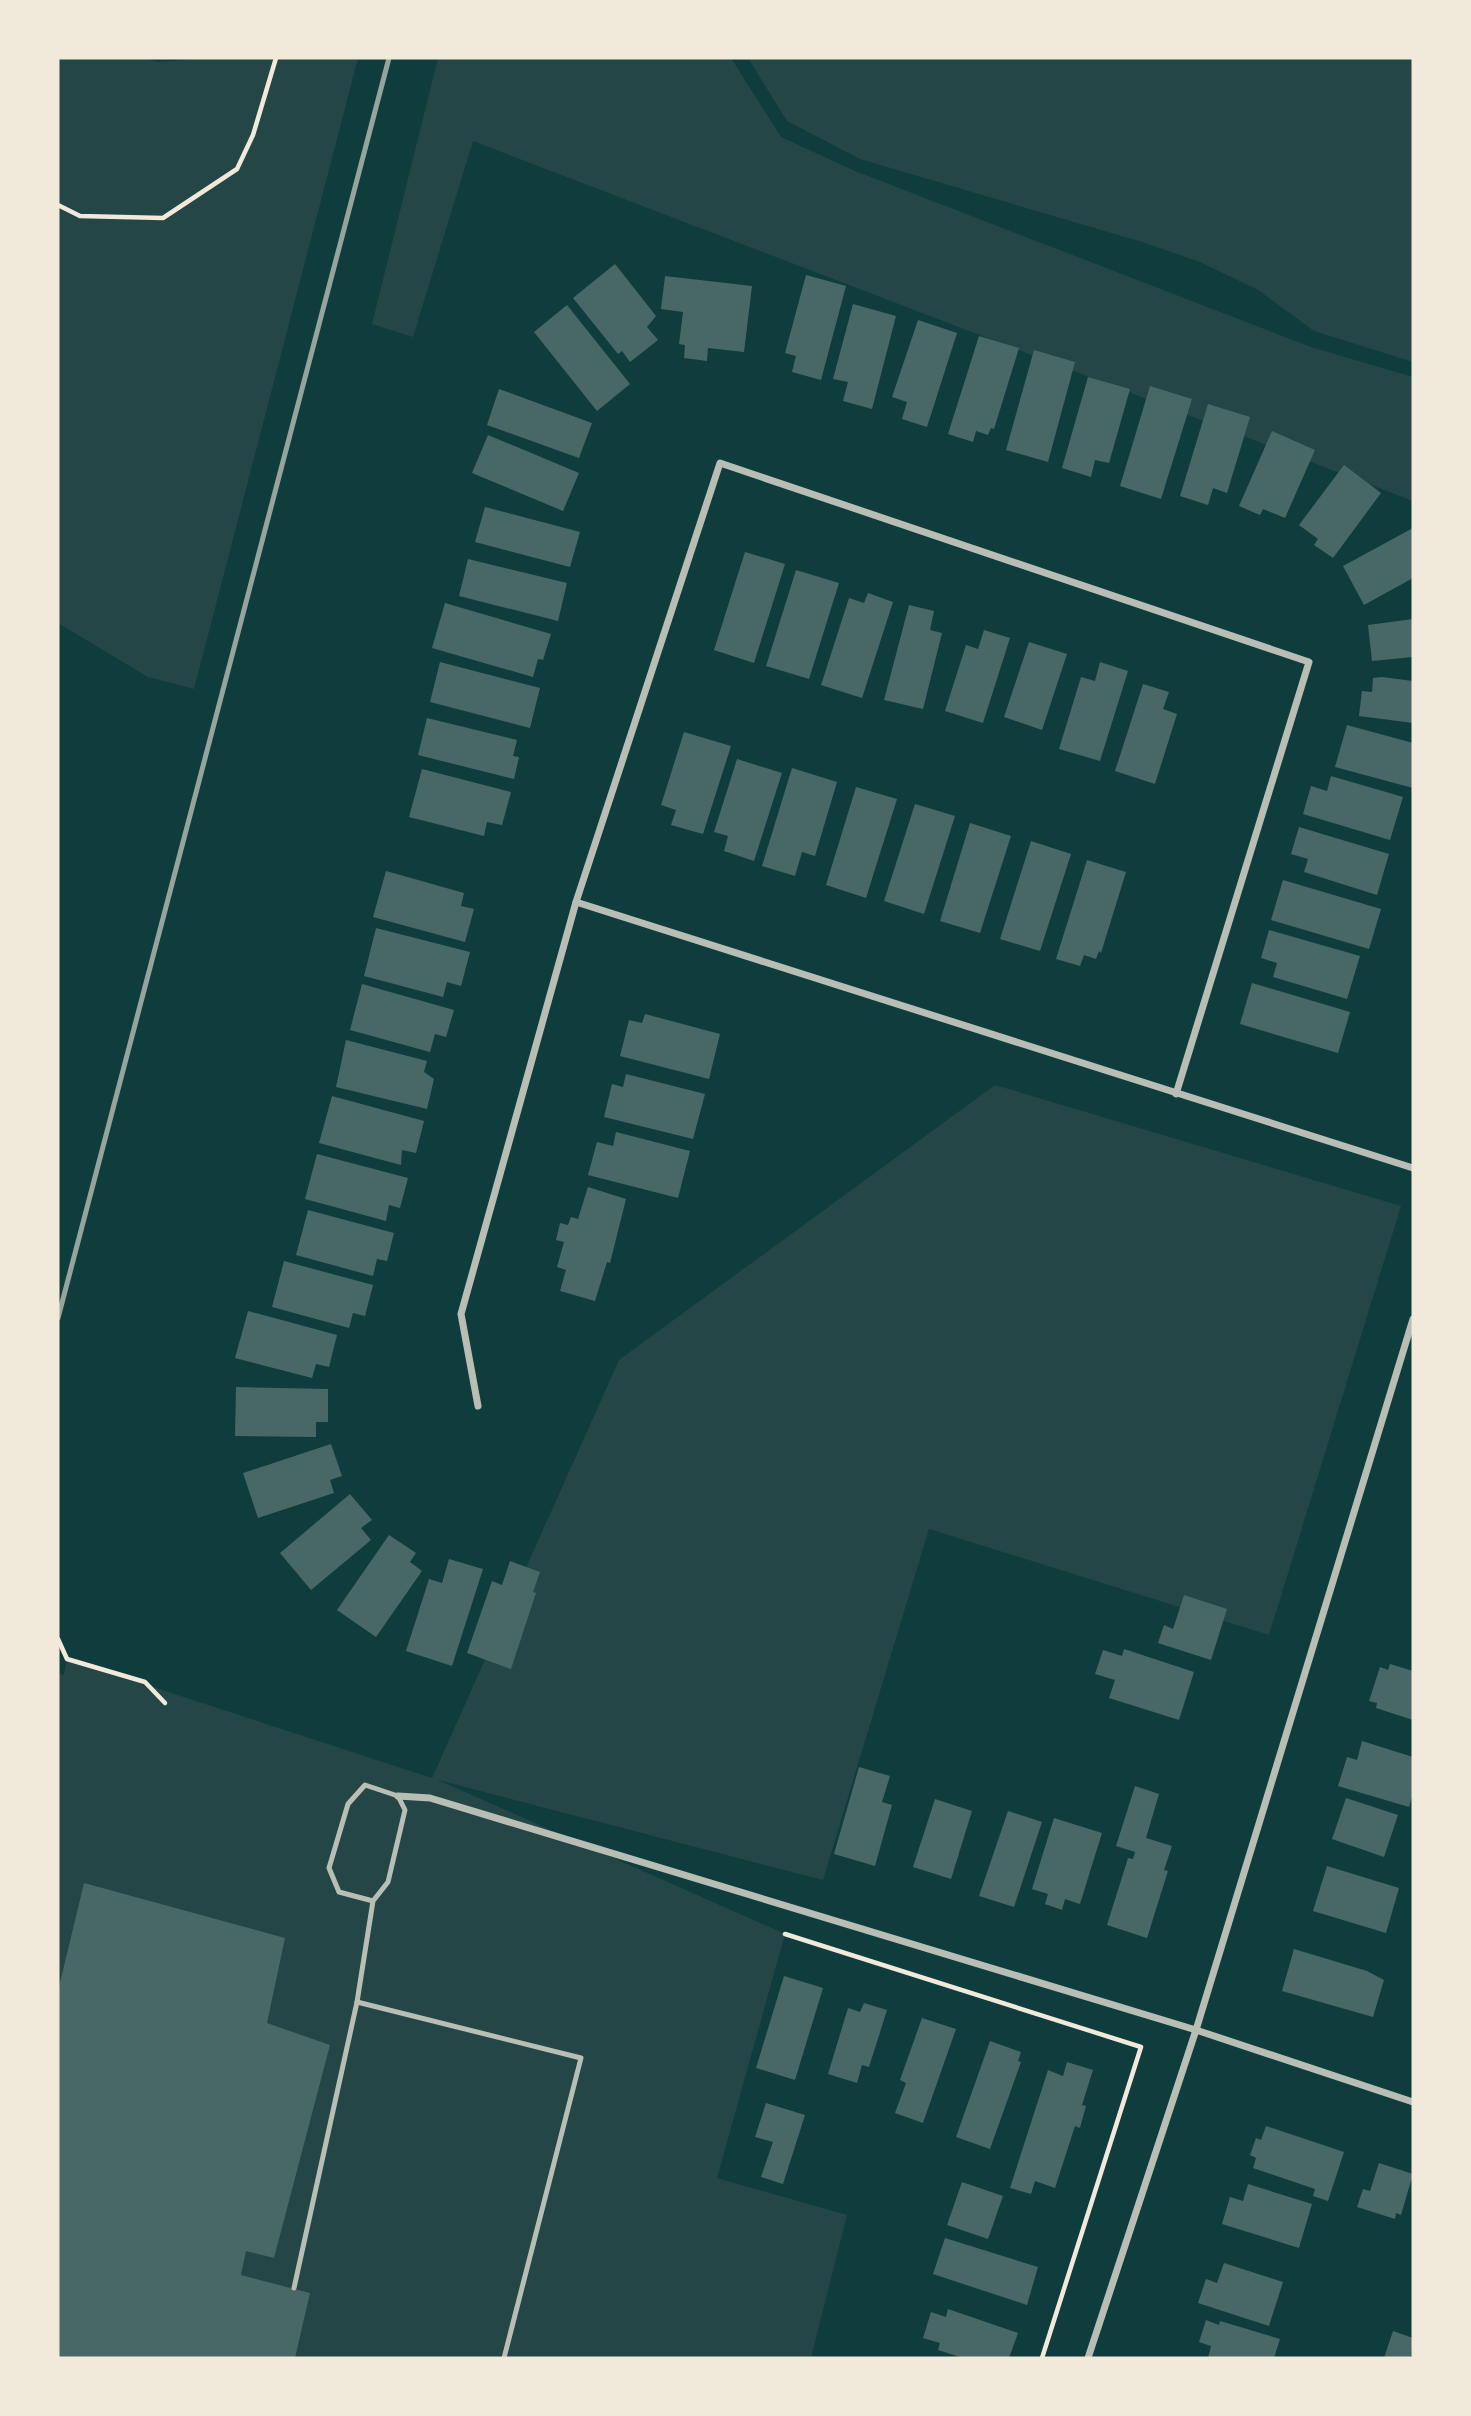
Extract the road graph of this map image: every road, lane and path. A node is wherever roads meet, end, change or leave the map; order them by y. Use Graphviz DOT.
graph roads {
  1 [pos="276,58"];
  2 [pos="58,205"];
  3 [pos="576,902"];
  4 [pos="1176,1094"];
  5 [pos="1413,1168"];
  6 [pos="1413,1319"];
  7 [pos="478,1406"];
  8 [pos="58,1639"];
  9 [pos="165,1703"];
  10 [pos="398,1796"];
  11 [pos="373,1901"];
  12 [pos="785,1934"];
  13 [pos="357,2002"];
  14 [pos="1196,2030"];
  15 [pos="1413,2102"];
  16 [pos="294,2288"];
  17 [pos="503,2358"];
  18 [pos="1042,2358"];
  19 [pos="1088,2358"];
  1 -- 2 [label="path"];
  3 -- 4 [label="street"];
  3 -- 4 [label="street"];
  3 -- 7 [label="street"];
  4 -- 5 [label="street"];
  6 -- 14 [label="street"];
  8 -- 9 [label="path"];
  10 -- 11 [label="lane"];
  10 -- 11 [label="lane"];
  10 -- 14 [label="street"];
  11 -- 13 [label="lane"];
  12 -- 18 [label="path"];
  13 -- 16 [label="lane"];
  13 -- 17 [label="lane"];
  14 -- 15 [label="street"];
  14 -- 19 [label="street"];
}
